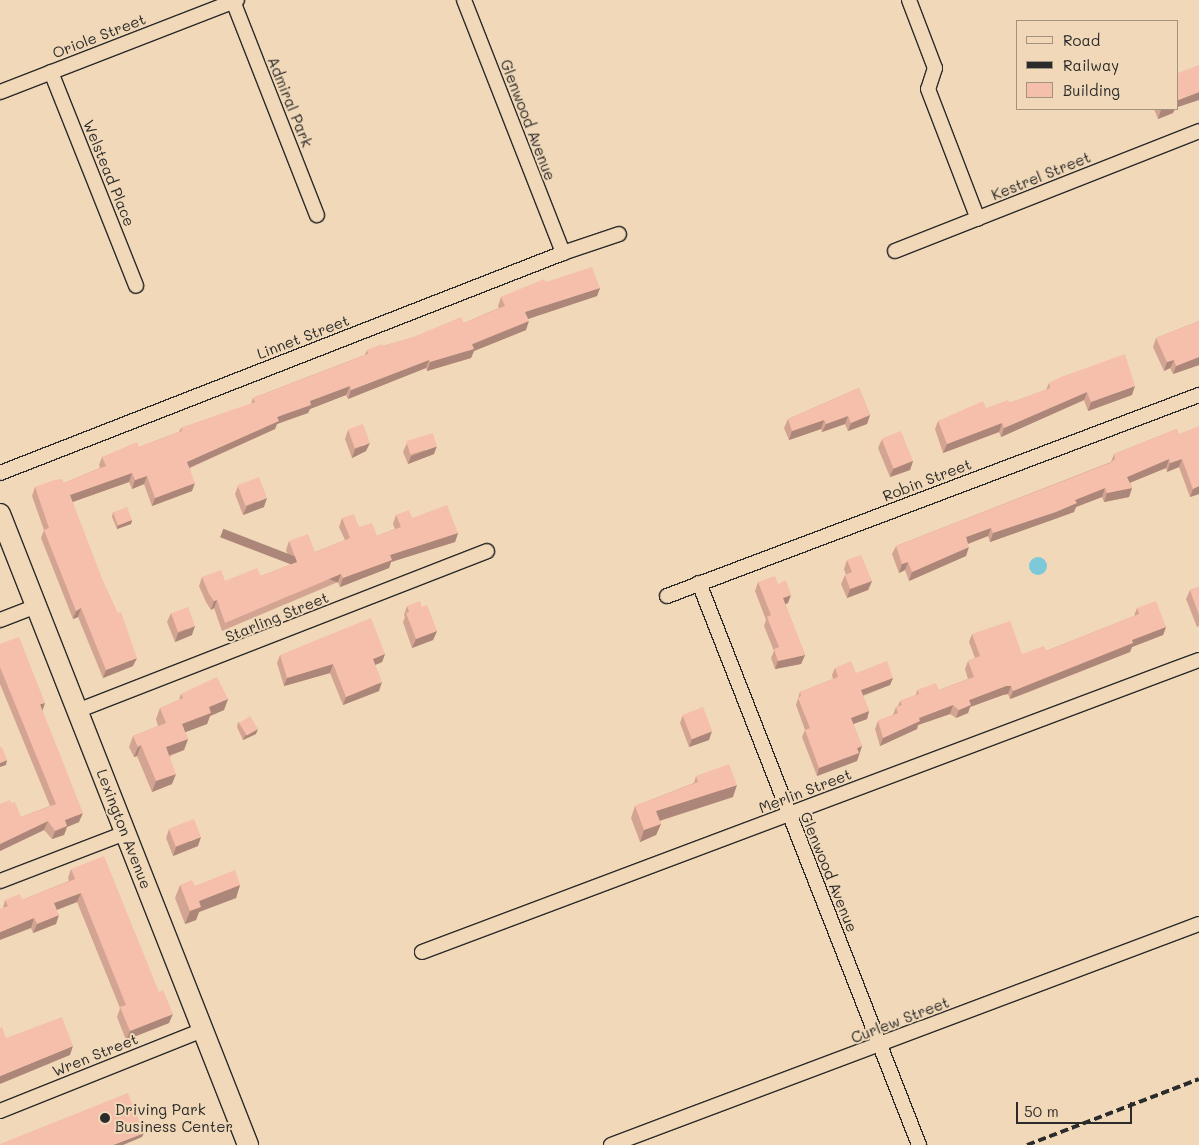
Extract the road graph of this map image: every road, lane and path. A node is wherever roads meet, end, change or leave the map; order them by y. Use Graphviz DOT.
graph roads {
  1 [pos="464,0"];
  2 [pos="909,0"];
  3 [pos="235,1"];
  4 [pos="51,72"];
  5 [pos="0,92"];
  6 [pos="1199,131"];
  7 [pos="318,215"];
  8 [pos="978,219"];
  9 [pos="618,234"];
  10 [pos="895,251"];
  11 [pos="563,253"];
  12 [pos="136,286"];
  13 [pos="1199,395"];
  14 [pos="0,473"];
  15 [pos="0,514"];
  16 [pos="487,551"];
  17 [pos="699,584"];
  18 [pos="667,596"];
  19 [pos="36,606"];
  20 [pos="0,620"];
  21 [pos="1199,660"];
  22 [pos="77,711"];
  23 [pos="789,814"];
  24 [pos="125,833"];
  25 [pos="0,882"];
  26 [pos="1199,924"];
  27 [pos="422,952"];
  28 [pos="203,1030"];
  29 [pos="880,1045"];
  30 [pos="0,1111"];
  31 [pos="248,1145"];
  32 [pos="611,1145"];
  33 [pos="919,1145"];
  1 -- 11 [label="street, Glenwood Avenue"];
  2 -- 8 [label="street"];
  3 -- 4 [label="street, Oriole Street"];
  3 -- 7 [label="street, Admiral Park"];
  4 -- 5 [label="street, Oriole Street"];
  4 -- 12 [label="street, Welstead Place"];
  6 -- 8 [label="street, Kestrel Street"];
  8 -- 10 [label="street, Kestrel Street"];
  9 -- 11 [label="street, Linnet Street"];
  11 -- 14 [label="street, Linnet Street"];
  13 -- 17 [label="street, Robin Street"];
  15 -- 19 [label="main road, Lexington Avenue"];
  16 -- 22 [label="street, Starling Street"];
  17 -- 18 [label="street, Robin Street"];
  17 -- 23 [label="street, Glenwood Avenue"];
  19 -- 20 [label="street"];
  19 -- 22 [label="main road, Lexington Avenue"];
  21 -- 23 [label="street, Merlin Street"];
  22 -- 24 [label="main road, Lexington Avenue"];
  23 -- 27 [label="street, Merlin Street"];
  23 -- 29 [label="street, Glenwood Avenue"];
  24 -- 25 [label="street"];
  24 -- 28 [label="main road, Lexington Avenue"];
  26 -- 29 [label="street, Curlew Street"];
  28 -- 30 [label="street, Wren Street"];
  28 -- 31 [label="main road, Lexington Avenue"];
  29 -- 32 [label="street, Curlew Street"];
  29 -- 33 [label="street, Glenwood Avenue"];
}
